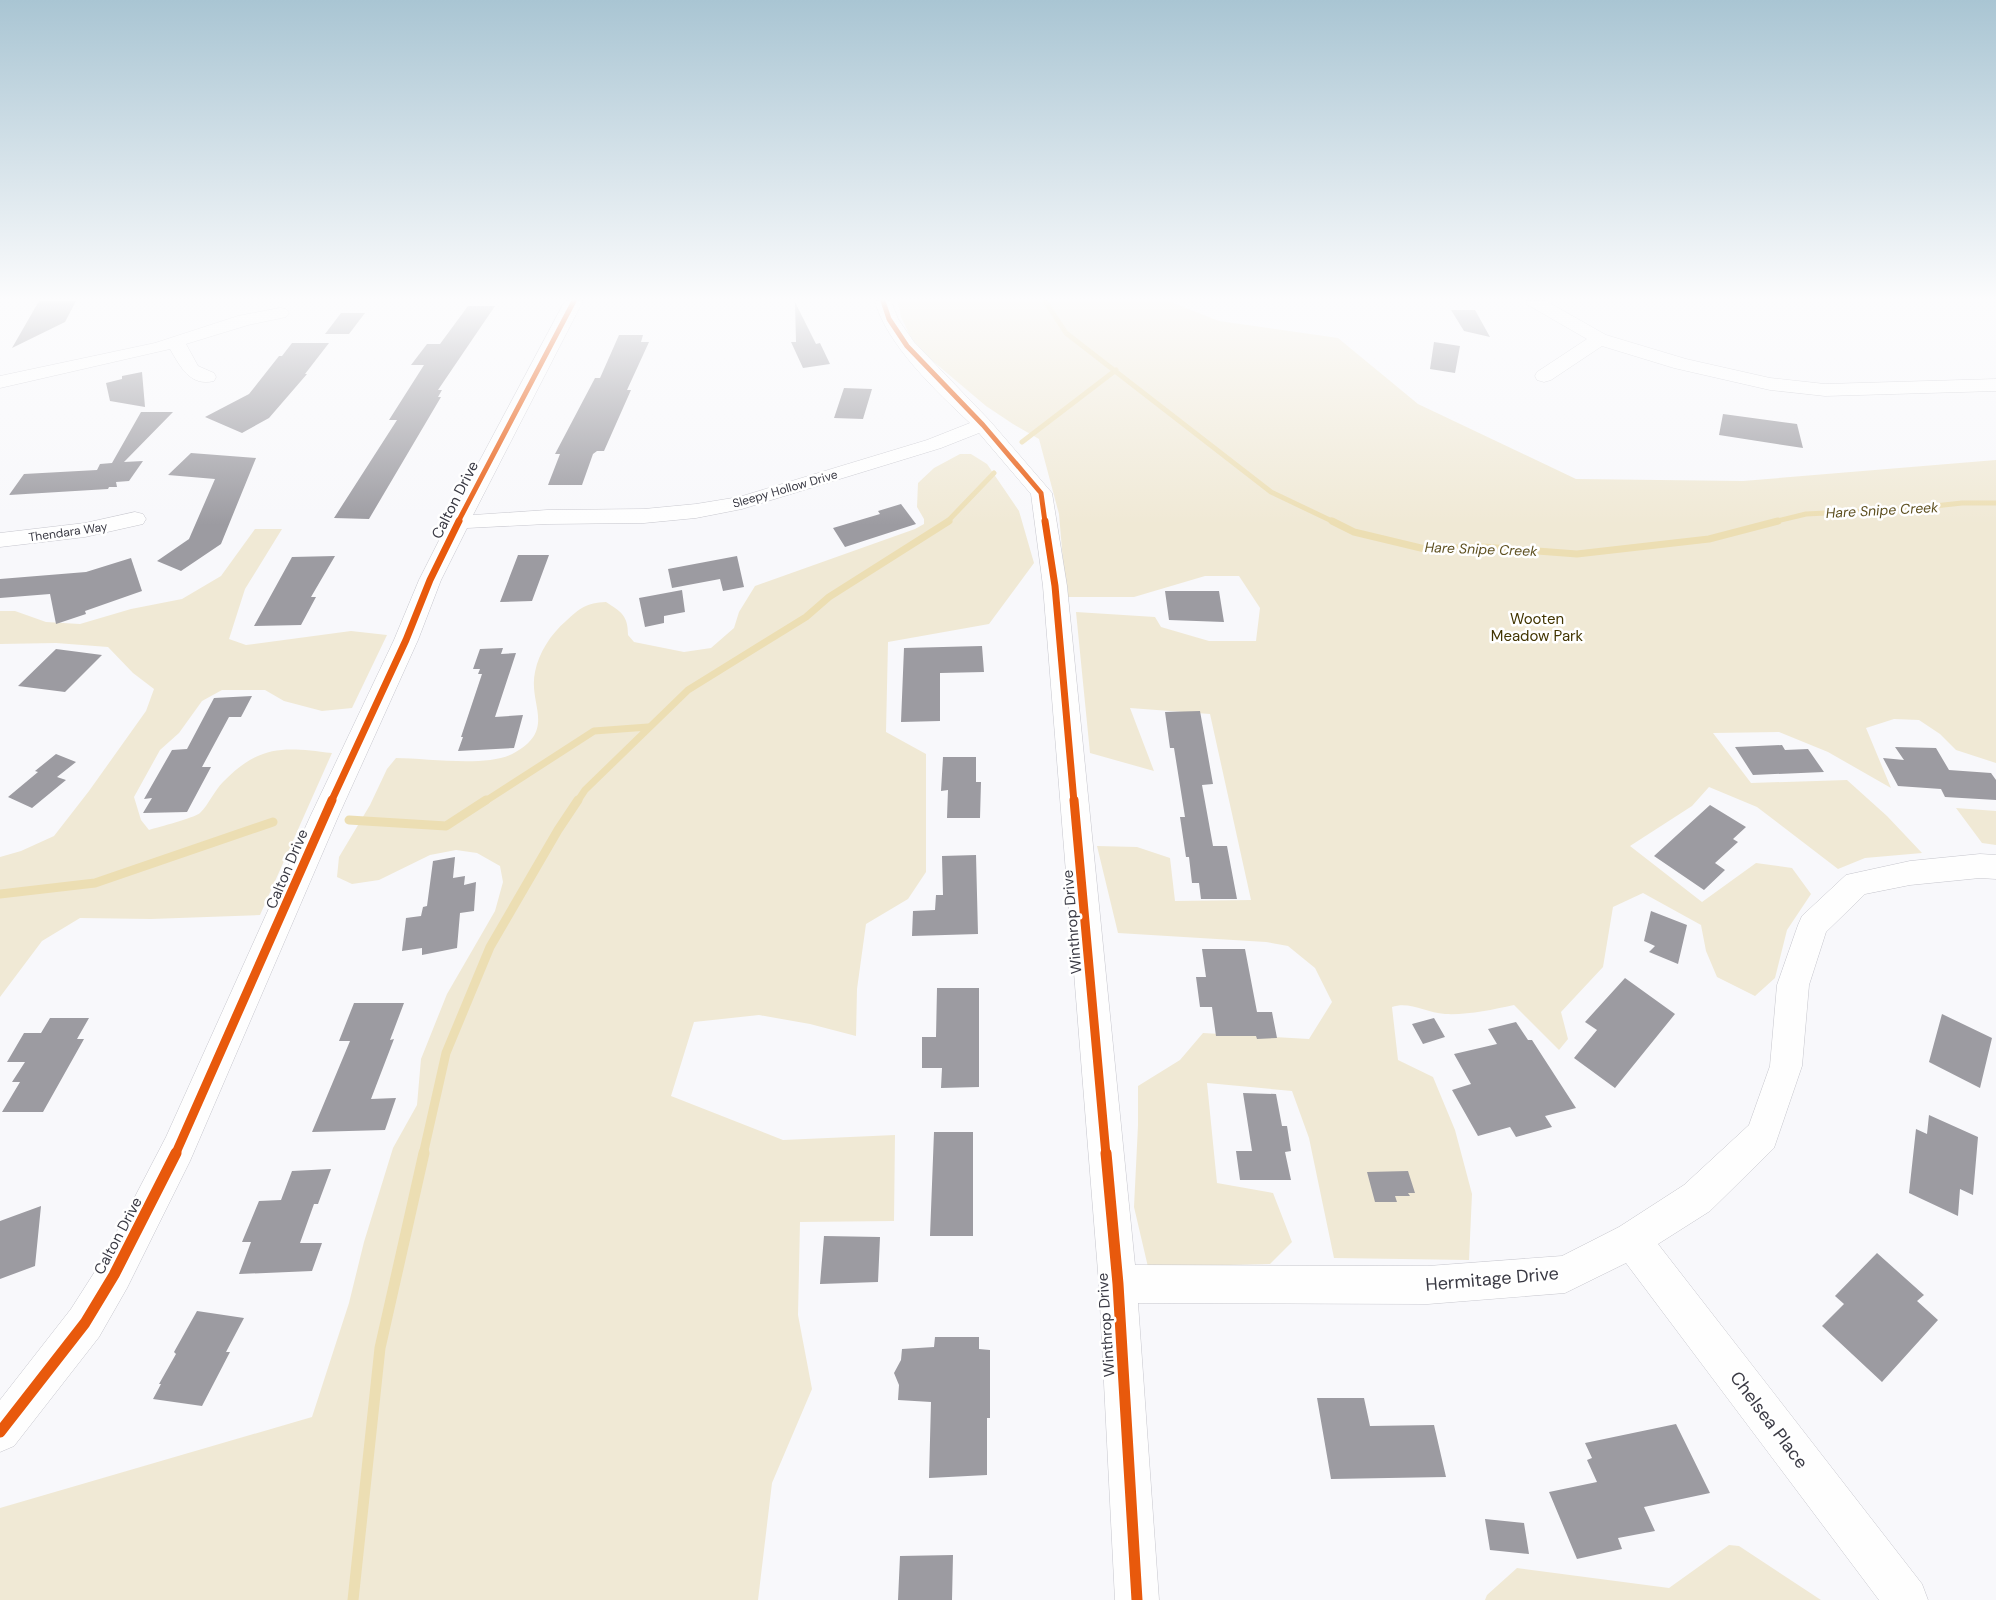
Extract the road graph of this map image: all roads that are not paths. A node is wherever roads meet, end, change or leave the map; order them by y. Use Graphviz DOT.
graph roads {
  1 [pos="29,376"];
  2 [pos="204,376"];
  3 [pos="534,376"];
  4 [pos="934,376"];
  5 [pos="1733,376"];
  6 [pos="207,377"];
  7 [pos="0,382"];
  8 [pos="1996,385"];
  9 [pos="983,425"];
  10 [pos="135,519"];
  11 [pos="460,522"];
  12 [pos="0,540"];
  13 [pos="1996,867"];
  14 [pos="1632,1240"];
  15 [pos="1118,1284"];
  16 [pos="0,1432"];
  17 [pos="1137,1600"];
  18 [pos="1906,1600"];
  1 -- 7 [label="street"];
  2 -- 6 [label="street"];
  3 -- 11 [label="street, Calton Drive"];
  4 -- 9 [label="street, Winthrop Drive"];
  5 -- 8 [label="street"];
  9 -- 11 [label="street, Sleepy Hollow Drive"];
  9 -- 15 [label="street, Winthrop Drive"];
  10 -- 12 [label="street, Thendara Way"];
  11 -- 16 [label="street, Calton Drive"];
  13 -- 14 [label="street, Hermitage Drive"];
  14 -- 15 [label="street, Hermitage Drive"];
  14 -- 18 [label="street, Chelsea Place"];
  15 -- 17 [label="street, Winthrop Drive"];
}
